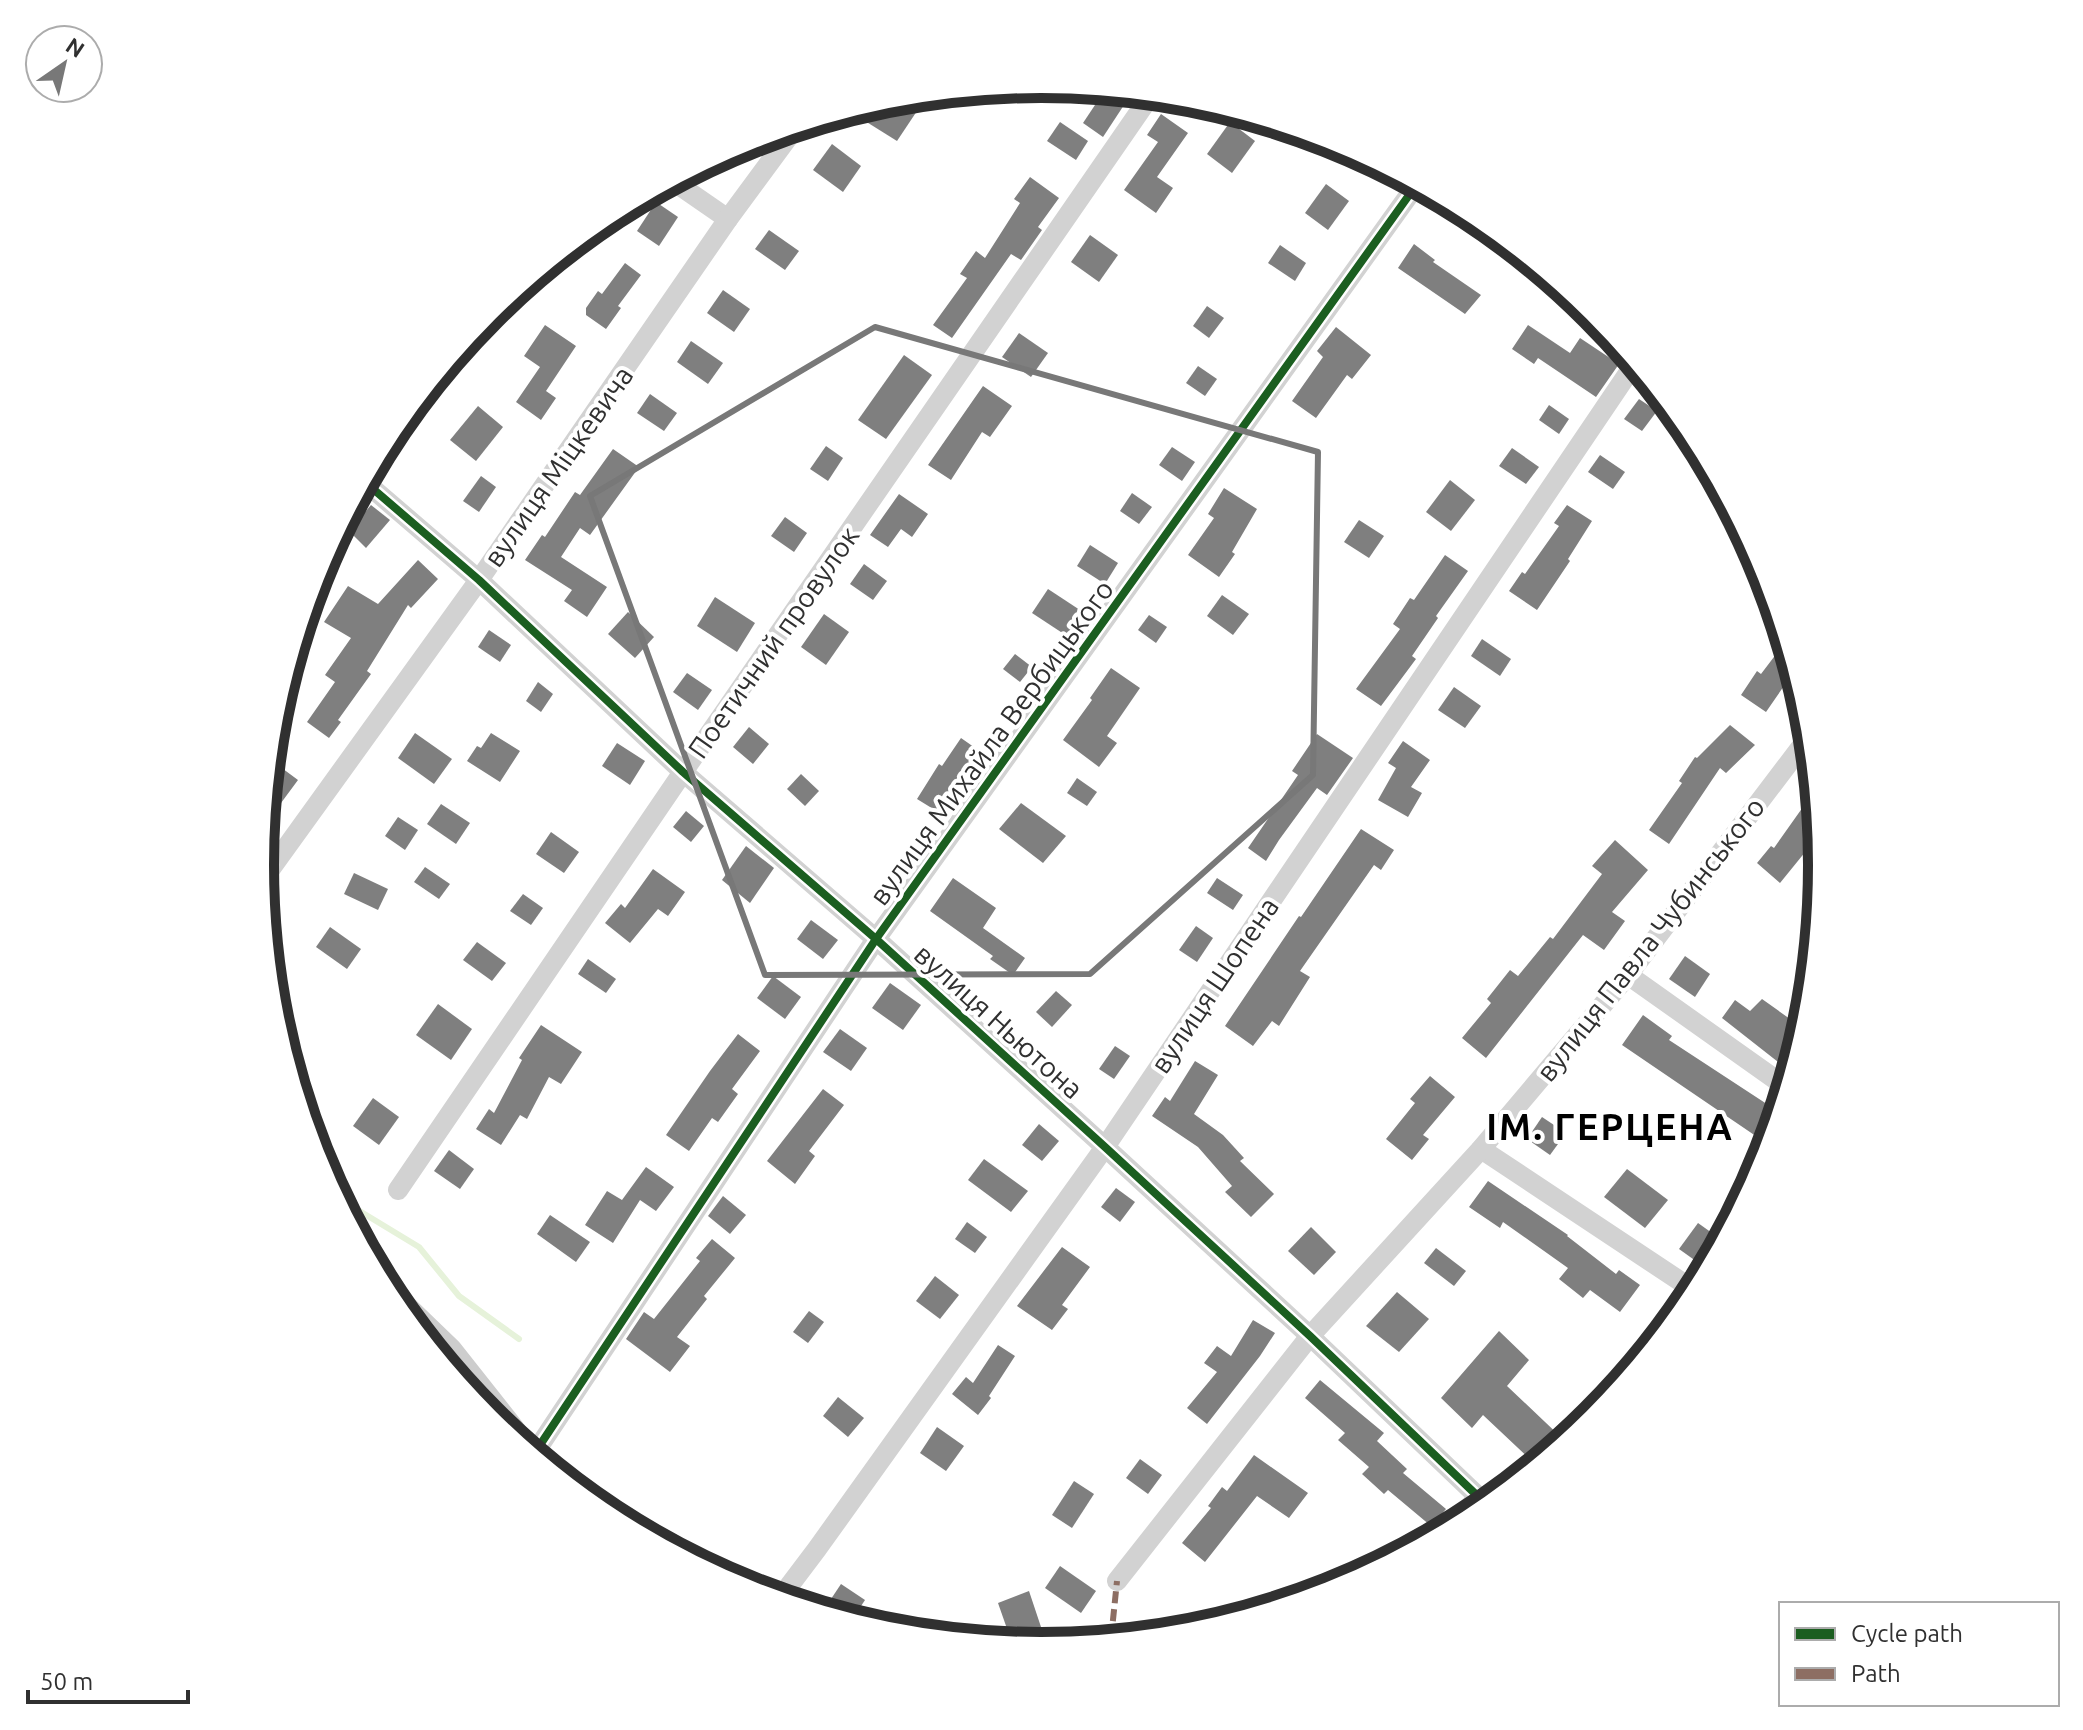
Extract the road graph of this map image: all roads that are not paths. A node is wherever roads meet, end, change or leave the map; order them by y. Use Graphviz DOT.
graph roads {
  1 [pos="1144,105"];
  2 [pos="784,143"];
  3 [pos="683,188"];
  4 [pos="1410,193"];
  5 [pos="728,219"];
  6 [pos="1629,372"];
  7 [pos="373,489"];
  8 [pos="479,580"];
  9 [pos="1799,749"];
  10 [pos="683,772"];
  11 [pos="274,864"];
  12 [pos="876,939"];
  13 [pos="1628,975"];
  14 [pos="1777,1081"];
  15 [pos="1105,1147"];
  16 [pos="1481,1149"];
  17 [pos="398,1190"];
  18 [pos="1684,1284"];
  19 [pos="1310,1336"];
  20 [pos="540,1445"];
  21 [pos="1478,1496"];
  22 [pos="1117,1581"];
  23 [pos="787,1588"];
  1 -- 10 [label="street, Поетичний провулок"];
  2 -- 5 [label="street, вулиця Міцкевича"];
  3 -- 5 [label="street"];
  4 -- 12 [label="street, вулиця Михайла Вербицького"];
  5 -- 8 [label="street, вулиця Міцкевича"];
  6 -- 15 [label="street, вулиця Шопена"];
  7 -- 8 [label="street, вулиця Ньютона"];
  8 -- 10 [label="street, вулиця Ньютона"];
  8 -- 11 [label="street, вулиця Міцкевича"];
  9 -- 13 [label="street, вулиця Павла Чубинського"];
  10 -- 12 [label="street, вулиця Ньютона"];
  10 -- 17 [label="street, Поетичний провулок"];
  12 -- 15 [label="street, вулиця Ньютона"];
  12 -- 20 [label="street, вулиця Михайла Вербицького"];
  13 -- 14 [label="street"];
  13 -- 16 [label="street, вулиця Павла Чубинського"];
  15 -- 19 [label="street, вулиця Ньютона"];
  15 -- 23 [label="street, вулиця Шопена"];
  16 -- 18 [label="street"];
  16 -- 19 [label="street, вулиця Павла Чубинського"];
  19 -- 21 [label="street, вулиця Ньютона"];
  19 -- 22 [label="street, вулиця Павла Чубинського"];
}
